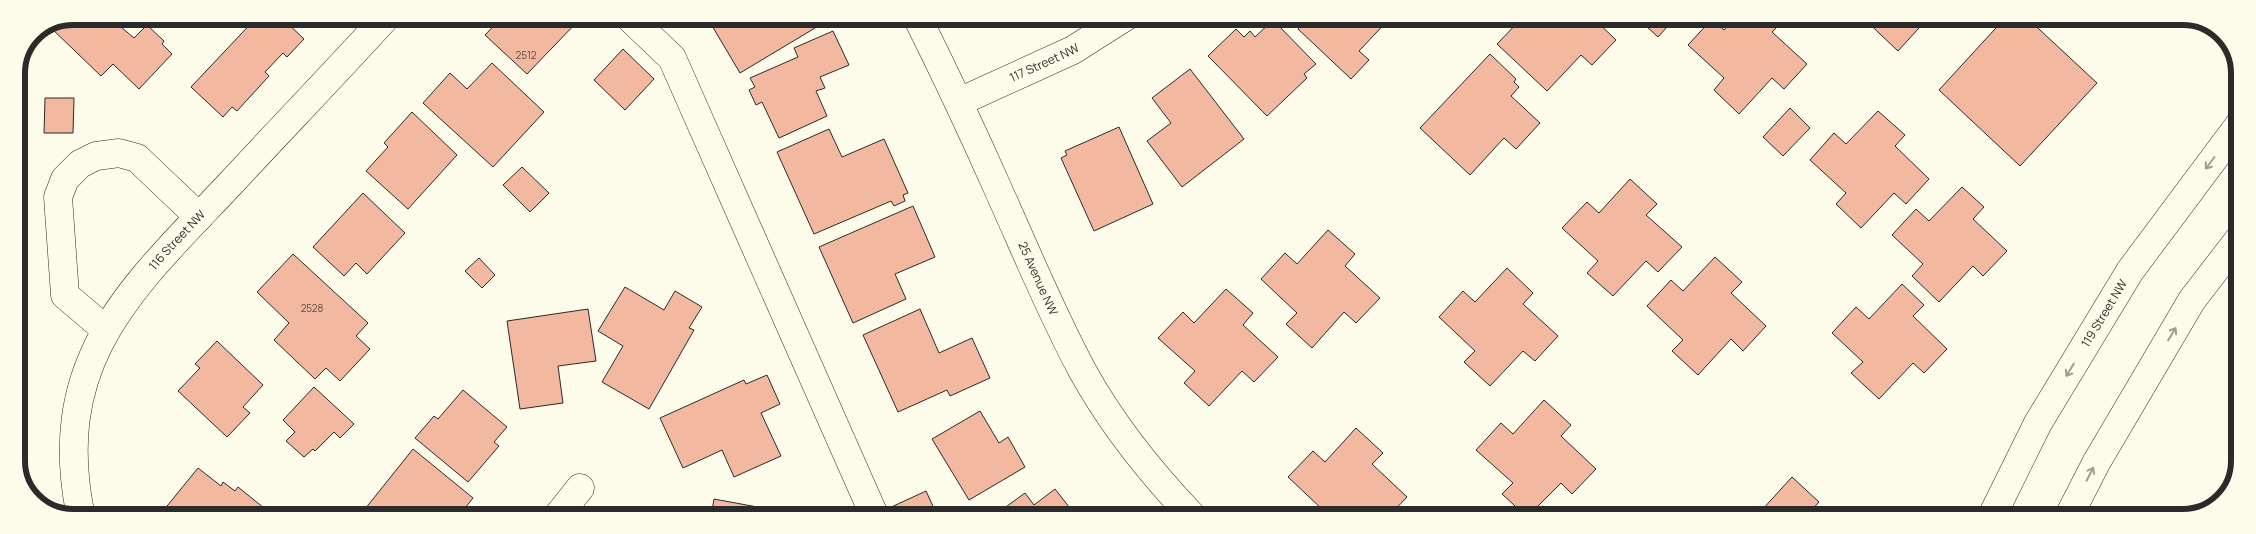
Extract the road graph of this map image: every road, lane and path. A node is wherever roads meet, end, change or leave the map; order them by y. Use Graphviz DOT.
graph roads {
  1 [pos="374,25"];
  2 [pos="638,25"];
  3 [pos="921,25"];
  4 [pos="1112,25"];
  5 [pos="959,102"];
  6 [pos="2231,137"];
  7 [pos="199,217"];
  8 [pos="2231,249"];
  9 [pos="105,329"];
  10 [pos="580,488"];
  11 [pos="80,509"];
  12 [pos="563,509"];
  13 [pos="871,509"];
  14 [pos="1185,509"];
  15 [pos="1995,509"];
  16 [pos="2073,509"];
  1 -- 7 [label="street, 116 Street NW"];
  2 -- 13 [label="street"];
  3 -- 5 [label="street, 25 Avenue NW"];
  4 -- 5 [label="street, 117 Street NW"];
  5 -- 14 [label="street, 25 Avenue NW"];
  6 -- 15 [label="street, 119 Street NW, one-way"];
  7 -- 9 [label="street, 116 Street NW"];
  7 -- 9 [label="street"];
  16 -- 8 [label="street, one-way"];
  9 -- 11 [label="street, 116 Street NW"];
  10 -- 12 [label="street"];
}
